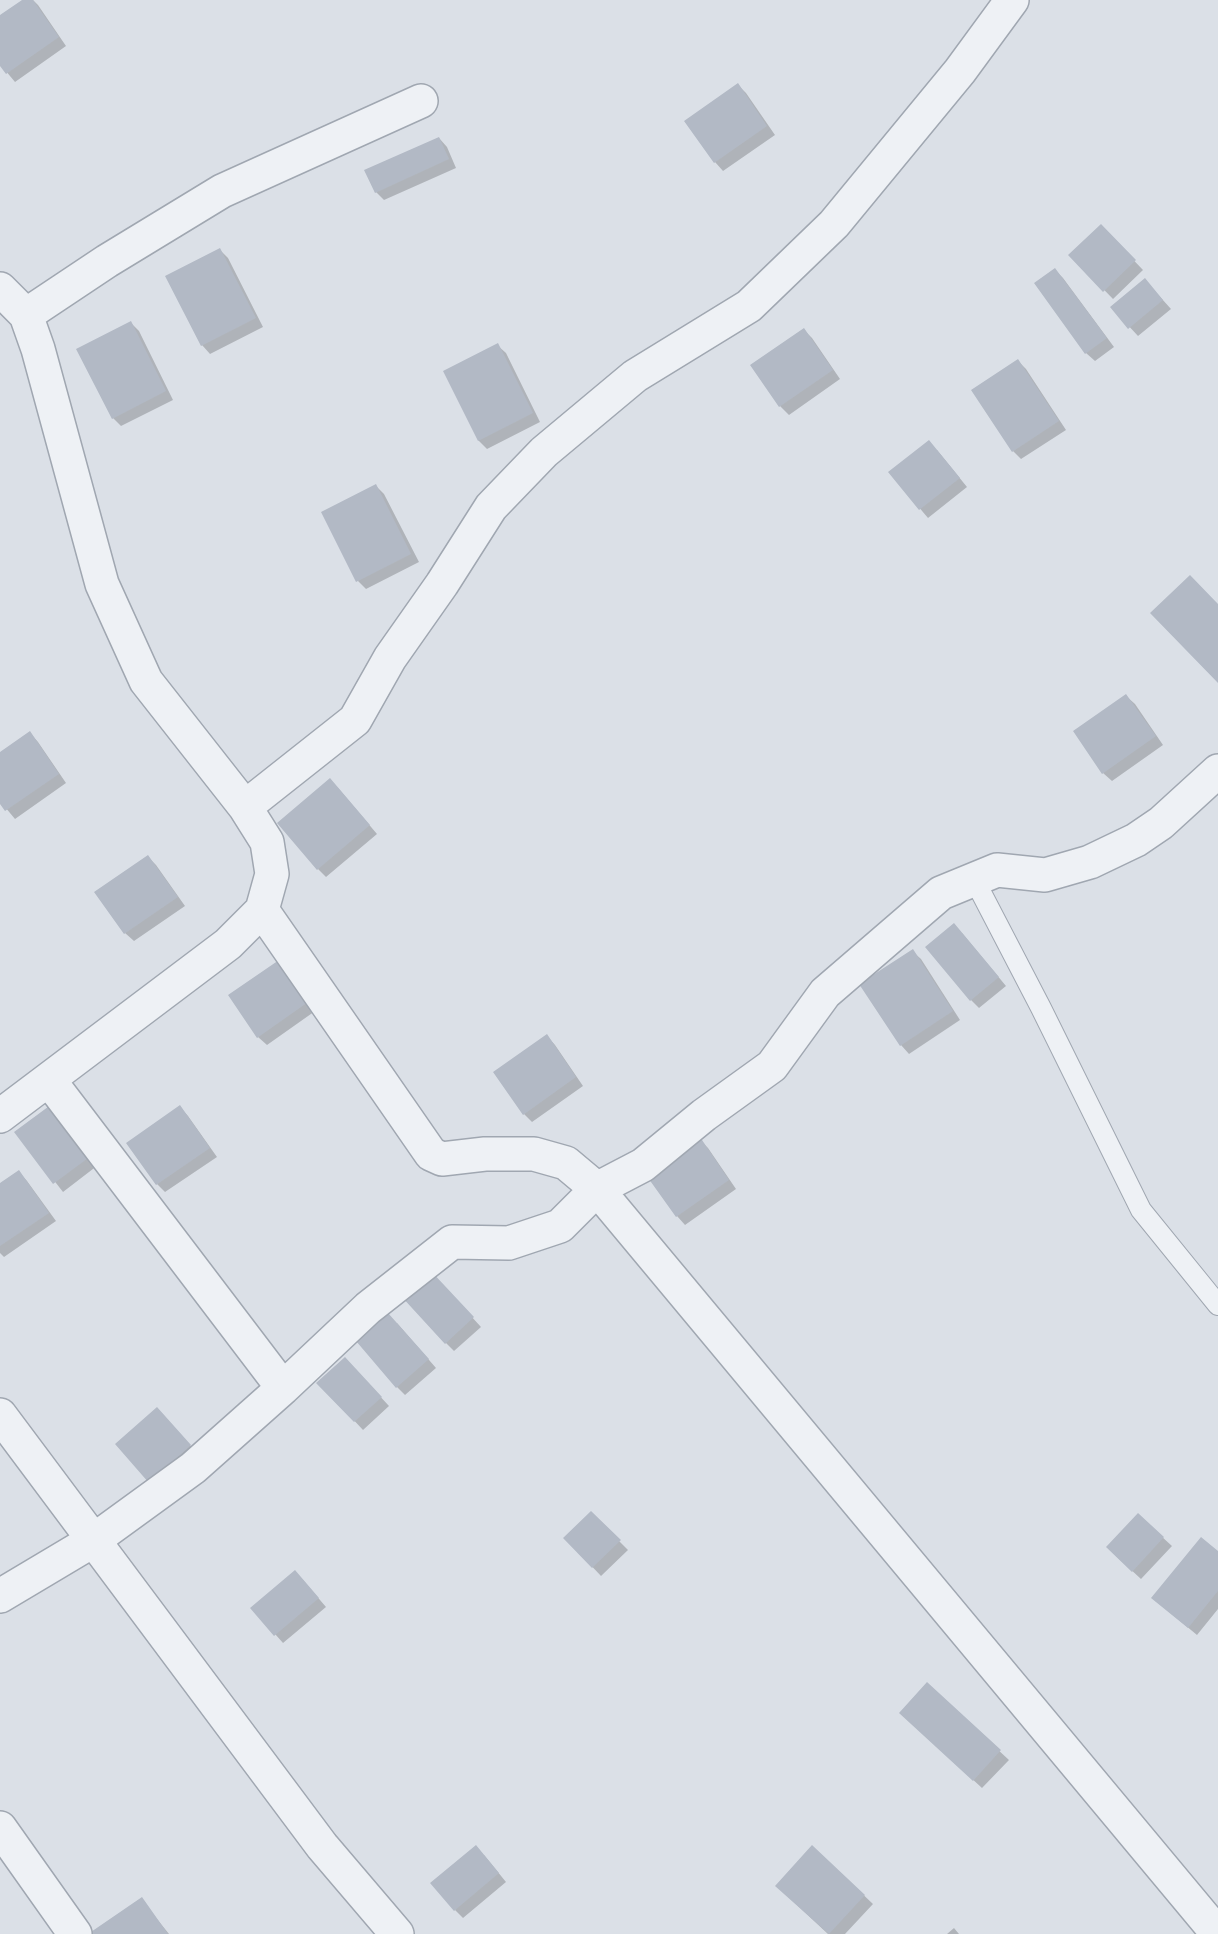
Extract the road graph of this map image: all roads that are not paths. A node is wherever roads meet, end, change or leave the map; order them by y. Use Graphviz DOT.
graph roads {
  1 [pos="1012,0"];
  2 [pos="421,100"];
  3 [pos="0,289"];
  4 [pos="26,315"];
  5 [pos="1218,771"];
  6 [pos="245,807"];
  7 [pos="974,879"];
  8 [pos="262,910"];
  9 [pos="49,1080"];
  10 [pos="0,1116"];
  11 [pos="597,1189"];
  12 [pos="1218,1305"];
  13 [pos="284,1388"];
  14 [pos="0,1415"];
  15 [pos="94,1540"];
  16 [pos="0,1596"];
  17 [pos="0,1828"];
  18 [pos="75,1934"];
  19 [pos="397,1934"];
  20 [pos="1218,1934"];
  1 -- 6 [label="street"];
  2 -- 4 [label="street"];
  3 -- 4 [label="street"];
  4 -- 6 [label="street"];
  5 -- 7 [label="street"];
  6 -- 8 [label="street"];
  7 -- 11 [label="street"];
  7 -- 12 [label="lane"];
  8 -- 9 [label="street"];
  8 -- 11 [label="street"];
  9 -- 10 [label="street"];
  9 -- 13 [label="street"];
  11 -- 13 [label="street"];
  11 -- 20 [label="street"];
  13 -- 15 [label="street"];
  14 -- 15 [label="street"];
  15 -- 16 [label="street"];
  15 -- 19 [label="street"];
  17 -- 18 [label="street"];
}
